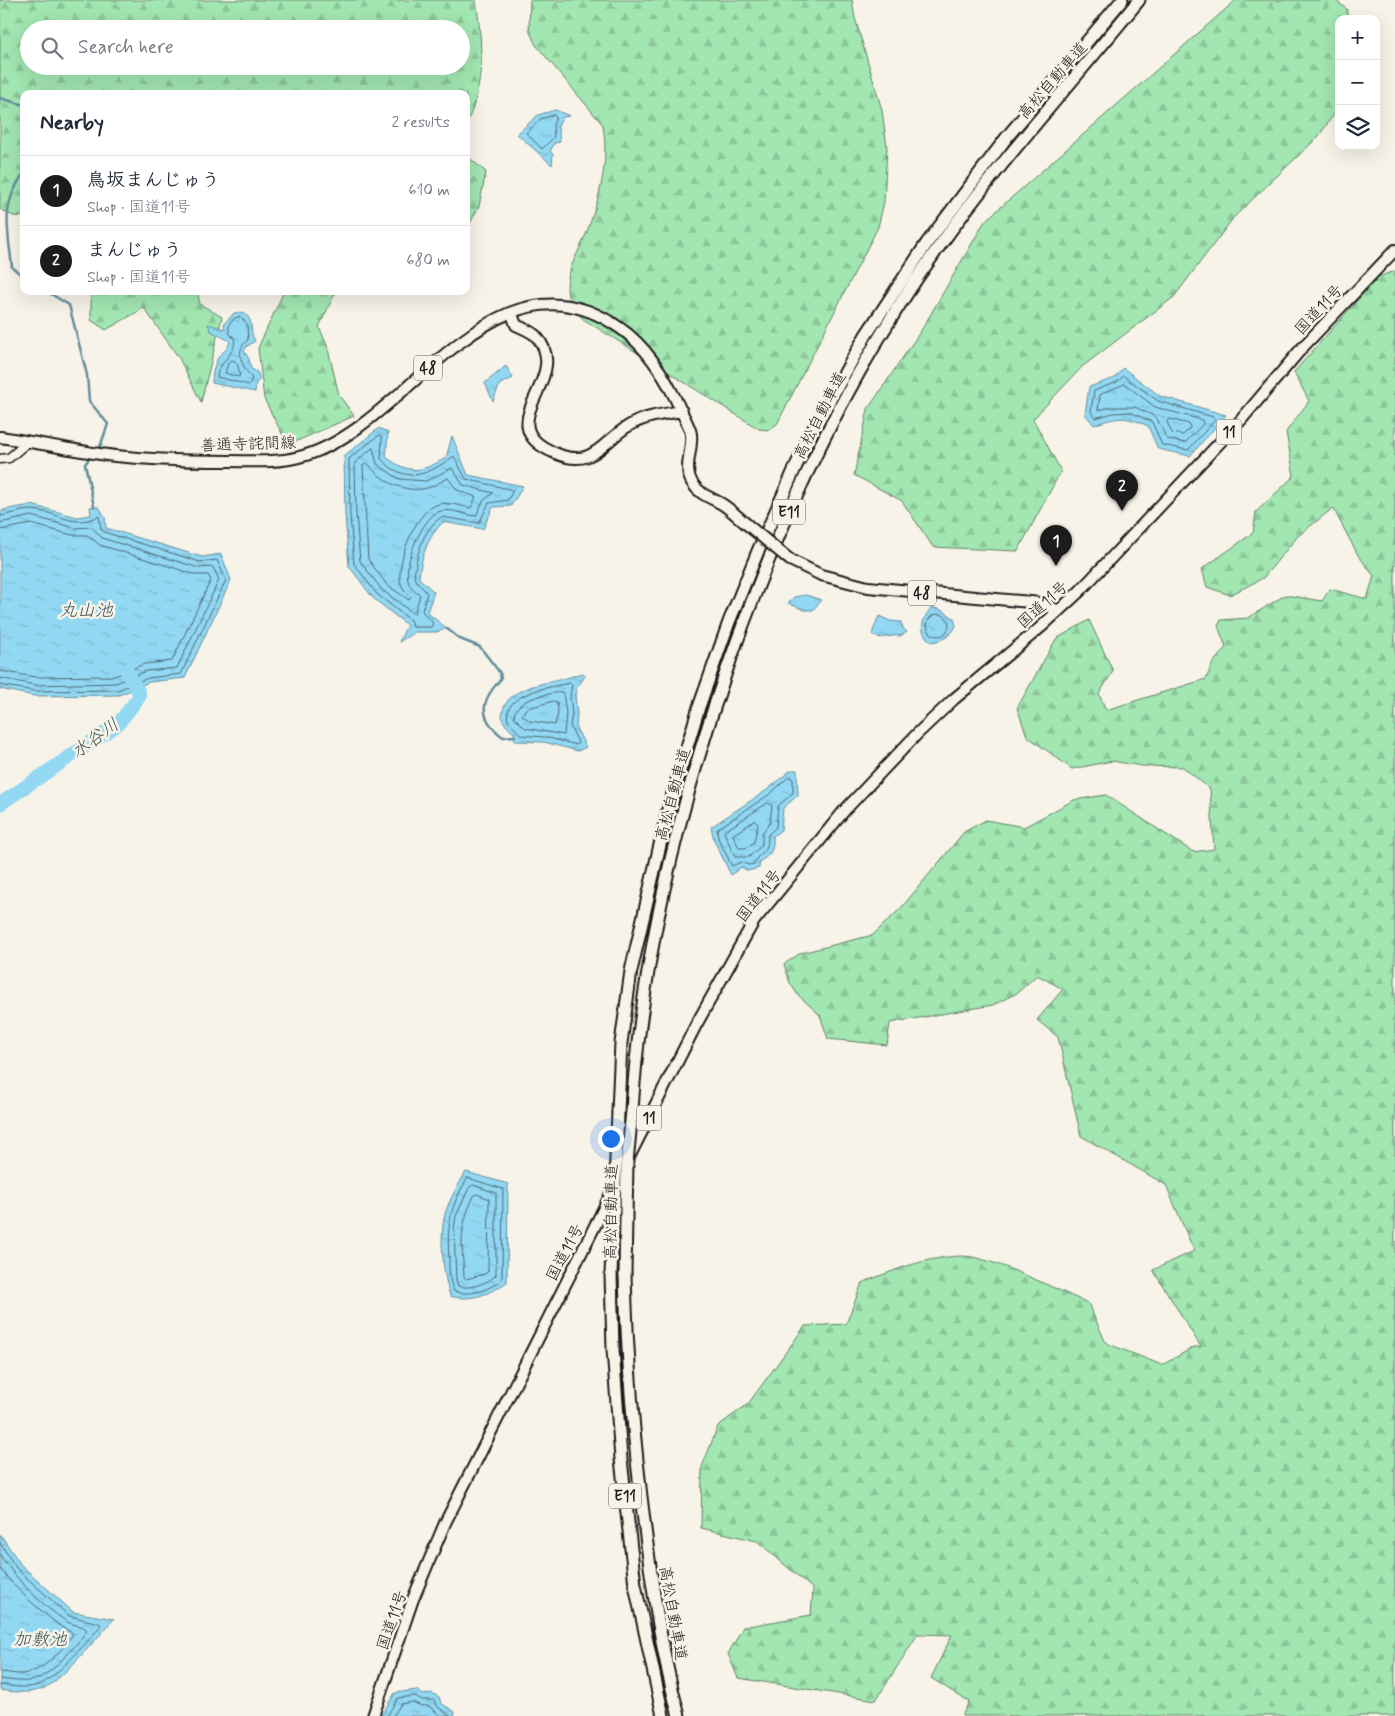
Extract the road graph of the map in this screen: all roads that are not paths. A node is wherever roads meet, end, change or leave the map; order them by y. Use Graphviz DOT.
graph roads {
  1 [pos="1122,0"];
  2 [pos="1139,0"];
  3 [pos="1395,250"];
  4 [pos="512,314"];
  5 [pos="682,411"];
  6 [pos="0,437"];
  7 [pos="30,441"];
  8 [pos="0,459"];
  9 [pos="1057,610"];
  10 [pos="373,1716"];
  11 [pos="663,1716"];
  12 [pos="678,1716"];
  1 -- 11 [label="highway, 高松自動車道 / E11, bridge"];
  2 -- 12 [label="highway, 高松自動車道 / E11, bridge"];
  3 -- 9 [label="main road, 国道11号 / 11"];
  4 -- 5 [label="main road, 善通寺詫間線 / 48"];
  4 -- 5 [label="main road"];
  4 -- 7 [label="main road, 善通寺詫間線 / 48"];
  5 -- 9 [label="main road, 善通寺詫間線 / 48, bridge"];
  6 -- 7 [label="main road, 善通寺詫間線 / 48"];
  7 -- 8 [label="street"];
  9 -- 10 [label="main road, 国道11号 / 11"];
}
